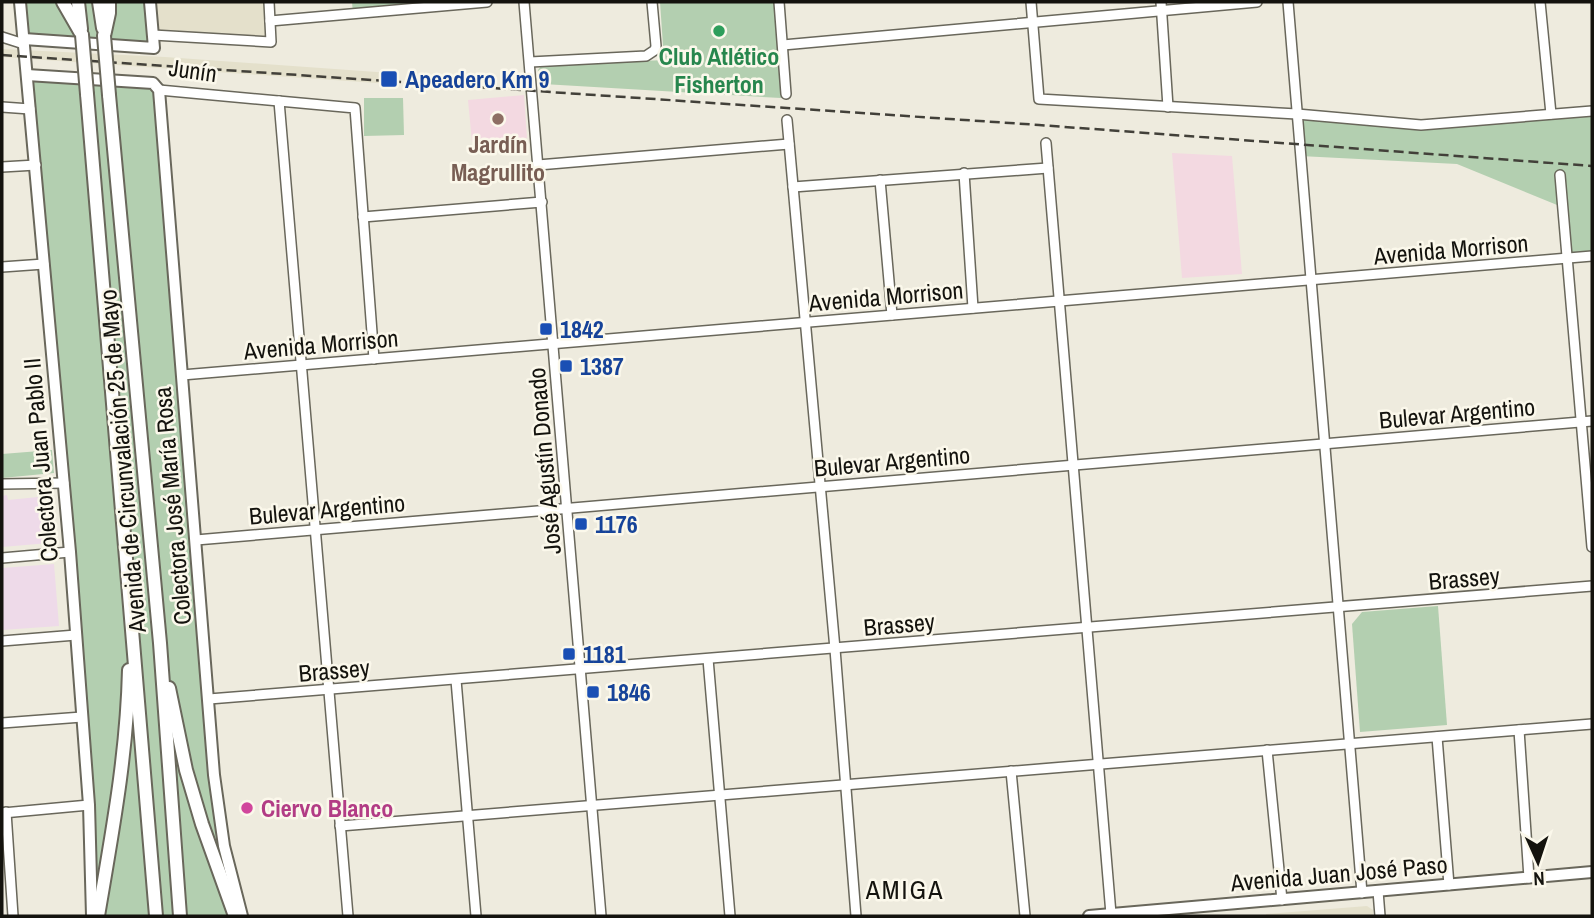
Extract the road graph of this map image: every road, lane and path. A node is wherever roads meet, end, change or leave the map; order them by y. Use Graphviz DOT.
graph roads {
  1 [pos="20,2"];
  2 [pos="63,2"];
  3 [pos="78,2"];
  4 [pos="99,2"];
  5 [pos="109,2"];
  6 [pos="150,2"];
  7 [pos="269,2"];
  8 [pos="352,2"];
  9 [pos="487,2"];
  10 [pos="524,2"];
  11 [pos="652,2"];
  12 [pos="779,2"];
  13 [pos="1031,2"];
  14 [pos="1258,2"];
  15 [pos="1288,2"];
  16 [pos="1540,2"];
  17 [pos="441,4"];
  18 [pos="1161,6"];
  19 [pos="353,14"];
  20 [pos="270,21"];
  21 [pos="1033,22"];
  22 [pos="82,35"];
  23 [pos="153,35"];
  24 [pos="104,36"];
  25 [pos="2,37"];
  26 [pos="24,41"];
  27 [pos="783,45"];
  28 [pos="530,62"];
  29 [pos="27,75"];
  30 [pos="159,90"];
  31 [pos="786,94"];
  32 [pos="279,101"];
  33 [pos="2,107"];
  34 [pos="1168,107"];
  35 [pos="30,109"];
  36 [pos="1592,110"];
  37 [pos="1297,114"];
  38 [pos="1551,114"];
  39 [pos="788,120"];
  40 [pos="1046,143"];
  41 [pos="789,144"];
  42 [pos="538,164"];
  43 [pos="36,165"];
  44 [pos="2,167"];
  45 [pos="1048,168"];
  46 [pos="964,173"];
  47 [pos="1560,175"];
  48 [pos="880,180"];
  49 [pos="793,187"];
  50 [pos="542,202"];
  51 [pos="363,217"];
  52 [pos="1592,256"];
  53 [pos="1566,258"];
  54 [pos="44,264"];
  55 [pos="2,267"];
  56 [pos="1311,280"];
  57 [pos="1060,301"];
  58 [pos="973,308"];
  59 [pos="892,315"];
  60 [pos="806,323"];
  61 [pos="553,344"];
  62 [pos="374,359"];
  63 [pos="302,365"];
  64 [pos="182,375"];
  65 [pos="1592,421"];
  66 [pos="1581,422"];
  67 [pos="1324,444"];
  68 [pos="1074,465"];
  69 [pos="64,483"];
  70 [pos="2,484"];
  71 [pos="821,487"];
  72 [pos="567,508"];
  73 [pos="315,530"];
  74 [pos="196,540"];
  75 [pos="1592,547"];
  76 [pos="70,552"];
  77 [pos="2,558"];
  78 [pos="1592,586"];
  79 [pos="130,600"];
  80 [pos="1338,608"];
  81 [pos="1087,629"];
  82 [pos="75,635"];
  83 [pos="2,640"];
  84 [pos="160,643"];
  85 [pos="835,649"];
  86 [pos="708,659"];
  87 [pos="580,670"];
  88 [pos="456,680"];
  89 [pos="328,690"];
  90 [pos="209,699"];
  91 [pos="82,717"];
  92 [pos="2,723"];
  93 [pos="1592,724"];
  94 [pos="1519,730"];
  95 [pos="1437,737"];
  96 [pos="1350,744"];
  97 [pos="1267,750"];
  98 [pos="1098,764"];
  99 [pos="1011,771"];
  100 [pos="846,785"];
  101 [pos="720,795"];
  102 [pos="89,805"];
  103 [pos="592,807"];
  104 [pos="4,813"];
  105 [pos="468,816"];
  106 [pos="340,826"];
  107 [pos="1592,872"];
  108 [pos="1529,878"];
  109 [pos="1449,885"];
  110 [pos="1378,891"];
  111 [pos="1362,893"];
  112 [pos="1282,900"];
  113 [pos="1111,914"];
  114 [pos="1128,915"];
  115 [pos="13,916"];
  116 [pos="92,916"];
  117 [pos="98,916"];
  118 [pos="156,916"];
  119 [pos="180,916"];
  120 [pos="235,916"];
  121 [pos="242,916"];
  122 [pos="348,916"];
  123 [pos="476,916"];
  124 [pos="601,916"];
  125 [pos="730,916"];
  126 [pos="856,916"];
  127 [pos="1025,916"];
  128 [pos="1089,916"];
  129 [pos="1380,916"];
  1 -- 26 [label="main road, Colectora Juan Pablo II"];
  2 -- 22 [label="highway"];
  3 -- 22 [label="highway, Avenida de Circunvalación 25 de Mayo"];
  4 -- 24 [label="highway, Avenida de Circunvalación 25 de Mayo"];
  5 -- 24 [label="highway"];
  6 -- 23 [label="main road"];
  7 -- 20 [label="street"];
  8 -- 19 [label="street"];
  9 -- 17 [label="street"];
  10 -- 28 [label="street, José Agustín Donado"];
  11 -- 28 [label="street"];
  12 -- 27 [label="street"];
  13 -- 21 [label="street"];
  14 -- 18 [label="street"];
  15 -- 37 [label="street"];
  16 -- 38 [label="street"];
  17 -- 19 [label="street"];
  18 -- 21 [label="street"];
  18 -- 34 [label="street"];
  19 -- 20 [label="street"];
  20 -- 23 [label="street"];
  21 -- 27 [label="street"];
  21 -- 34 [label="street"];
  22 -- 79 [label="highway, Avenida de Circunvalación 25 de Mayo, bridge"];
  23 -- 26 [label="main road"];
  24 -- 84 [label="highway, Avenida de Circunvalación 25 de Mayo, bridge"];
  25 -- 26 [label="street"];
  26 -- 29 [label="main road, Colectora Juan Pablo II"];
  27 -- 31 [label="street"];
  28 -- 42 [label="street, José Agustín Donado"];
  29 -- 30 [label="main road, Junín"];
  29 -- 35 [label="main road, Colectora Juan Pablo II"];
  30 -- 32 [label="street, Junín"];
  30 -- 64 [label="main road, Colectora José María Rosa"];
  32 -- 51 [label="street, Junín"];
  32 -- 63 [label="street"];
  33 -- 35 [label="street"];
  34 -- 37 [label="street"];
  35 -- 43 [label="main road, Colectora Juan Pablo II"];
  36 -- 38 [label="street"];
  37 -- 38 [label="street"];
  37 -- 56 [label="street"];
  39 -- 41 [label="street"];
  40 -- 45 [label="street"];
  41 -- 42 [label="street"];
  41 -- 49 [label="street"];
  42 -- 50 [label="street, José Agustín Donado"];
  43 -- 44 [label="street"];
  43 -- 54 [label="main road, Colectora Juan Pablo II"];
  45 -- 46 [label="street"];
  45 -- 57 [label="street"];
  46 -- 48 [label="street"];
  46 -- 58 [label="street"];
  47 -- 53 [label="street"];
  48 -- 49 [label="street"];
  48 -- 59 [label="street"];
  49 -- 60 [label="street"];
  50 -- 51 [label="street"];
  50 -- 61 [label="street, José Agustín Donado"];
  51 -- 62 [label="street"];
  52 -- 53 [label="street, Avenida Morrison"];
  53 -- 56 [label="street, Avenida Morrison"];
  53 -- 66 [label="street"];
  54 -- 55 [label="street"];
  54 -- 69 [label="main road, Colectora Juan Pablo II"];
  56 -- 57 [label="street, Avenida Morrison"];
  56 -- 67 [label="street"];
  57 -- 58 [label="street, Avenida Morrison"];
  57 -- 68 [label="street"];
  58 -- 59 [label="street, Avenida Morrison"];
  59 -- 60 [label="street, Avenida Morrison"];
  60 -- 61 [label="street, Avenida Morrison"];
  60 -- 71 [label="street"];
  61 -- 62 [label="street, Avenida Morrison"];
  61 -- 72 [label="street, José Agustín Donado"];
  62 -- 63 [label="street, Avenida Morrison"];
  63 -- 64 [label="street, Avenida Morrison"];
  63 -- 73 [label="street"];
  64 -- 74 [label="main road, Colectora José María Rosa"];
  65 -- 66 [label="street, Bulevar Argentino"];
  66 -- 67 [label="street, Bulevar Argentino"];
  66 -- 75 [label="street"];
  67 -- 68 [label="street, Bulevar Argentino"];
  67 -- 80 [label="street"];
  68 -- 71 [label="street, Bulevar Argentino"];
  68 -- 81 [label="street"];
  69 -- 70 [label="street"];
  69 -- 76 [label="main road, Colectora Juan Pablo II"];
  71 -- 72 [label="street, Bulevar Argentino"];
  71 -- 85 [label="street"];
  72 -- 73 [label="street, Bulevar Argentino"];
  72 -- 87 [label="street, José Agustín Donado"];
  73 -- 74 [label="street, Bulevar Argentino"];
  73 -- 89 [label="street"];
  74 -- 90 [label="main road, Colectora José María Rosa"];
  76 -- 77 [label="street"];
  76 -- 82 [label="main road, Colectora Juan Pablo II"];
  78 -- 80 [label="street, Brassey"];
  79 -- 117 [label="highway"];
  79 -- 118 [label="highway, Avenida de Circunvalación 25 de Mayo"];
  80 -- 81 [label="street, Brassey"];
  80 -- 96 [label="street"];
  81 -- 85 [label="street, Brassey"];
  81 -- 98 [label="street"];
  82 -- 83 [label="street"];
  82 -- 91 [label="main road, Colectora Juan Pablo II"];
  84 -- 119 [label="highway, Avenida de Circunvalación 25 de Mayo"];
  84 -- 120 [label="highway"];
  85 -- 86 [label="street, Brassey"];
  85 -- 100 [label="street"];
  86 -- 87 [label="street, Brassey"];
  86 -- 101 [label="street"];
  87 -- 88 [label="street, Brassey"];
  87 -- 103 [label="street, José Agustín Donado"];
  88 -- 89 [label="street, Brassey"];
  88 -- 105 [label="street"];
  89 -- 90 [label="street, Brassey"];
  89 -- 106 [label="street"];
  90 -- 121 [label="main road, Colectora José María Rosa"];
  91 -- 92 [label="street"];
  91 -- 102 [label="main road, Colectora Juan Pablo II"];
  93 -- 94 [label="street"];
  94 -- 95 [label="street"];
  94 -- 108 [label="street"];
  95 -- 96 [label="street"];
  95 -- 109 [label="street"];
  96 -- 97 [label="street"];
  96 -- 111 [label="street"];
  97 -- 98 [label="street"];
  97 -- 112 [label="street"];
  98 -- 99 [label="street"];
  98 -- 113 [label="street"];
  99 -- 100 [label="street"];
  99 -- 127 [label="street"];
  100 -- 101 [label="street"];
  100 -- 126 [label="street"];
  101 -- 103 [label="street"];
  101 -- 125 [label="street"];
  102 -- 104 [label="street"];
  102 -- 116 [label="main road, Colectora Juan Pablo II"];
  103 -- 105 [label="street"];
  103 -- 124 [label="street, José Agustín Donado"];
  104 -- 115 [label="street"];
  105 -- 106 [label="street"];
  105 -- 123 [label="street"];
  106 -- 122 [label="street"];
  107 -- 108 [label="main road, Avenida Juan José Paso"];
  108 -- 109 [label="main road, Avenida Juan José Paso"];
  109 -- 110 [label="main road, Avenida Juan José Paso"];
  110 -- 111 [label="main road, Avenida Juan José Paso"];
  110 -- 129 [label="street"];
  111 -- 112 [label="main road, Avenida Juan José Paso"];
  112 -- 114 [label="main road, Avenida Juan José Paso"];
  113 -- 114 [label="main road, Avenida Juan José Paso"];
  113 -- 128 [label="main road, Avenida Juan José Paso"];
}
